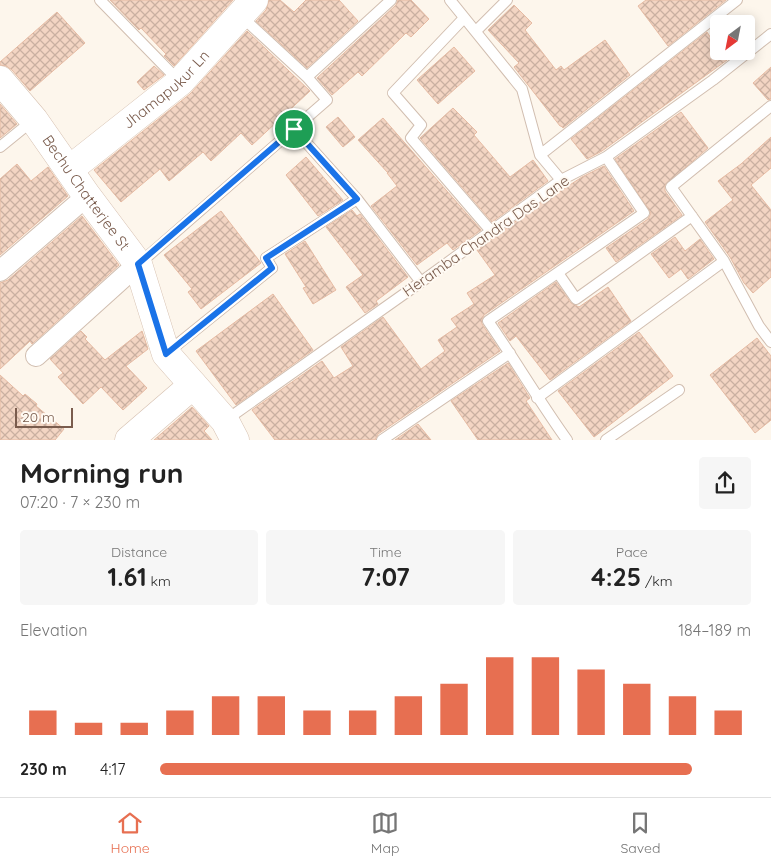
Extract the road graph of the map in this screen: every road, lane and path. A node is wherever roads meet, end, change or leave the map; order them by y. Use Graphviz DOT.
graph roads {
  1 [pos="100,0"];
  2 [pos="391,0"];
  3 [pos="450,0"];
  4 [pos="506,0"];
  5 [pos="737,0"];
  6 [pos="247,8"];
  7 [pos="464,18"];
  8 [pos="476,32"];
  9 [pos="771,34"];
  10 [pos="308,77"];
  11 [pos="0,80"];
  12 [pos="180,82"];
  13 [pos="771,106"];
  14 [pos="34,120"];
  15 [pos="294,129"];
  16 [pos="0,147"];
  17 [pos="540,155"];
  18 [pos="606,158"];
  19 [pos="70,169"];
  20 [pos="560,180"];
  21 [pos="87,196"];
  22 [pos="357,199"];
  23 [pos="692,216"];
  24 [pos="491,231"];
  25 [pos="724,261"];
  26 [pos="138,264"];
  27 [pos="0,271"];
  28 [pos="558,273"];
  29 [pos="421,282"];
  30 [pos="771,342"];
  31 [pos="510,353"];
  32 [pos="166,354"];
  33 [pos="36,356"];
  34 [pos="193,385"];
  35 [pos="679,390"];
  36 [pos="537,398"];
  37 [pos="230,430"];
  38 [pos="129,440"];
  39 [pos="382,440"];
  40 [pos="567,440"];
  41 [pos="606,440"];
  1 -- 12 [label="lane"];
  2 -- 10 [label="lane"];
  3 -- 7 [label="lane"];
  4 -- 8 [label="lane"];
  5 -- 17 [label="lane"];
  6 -- 10 [label="lane"];
  6 -- 12 [label="street, Jhamapukur Ln"];
  7 -- 8 [label="lane"];
  7 -- 24 [label="lane"];
  8 -- 17 [label="lane"];
  9 -- 18 [label="lane, Heramba Chandra Das Lane"];
  10 -- 15 [label="lane"];
  11 -- 14 [label="street, Bechu Chatterjee St"];
  12 -- 19 [label="street, Jhamapukur Ln"];
  13 -- 23 [label="lane"];
  14 -- 16 [label="lane"];
  14 -- 19 [label="street, Bechu Chatterjee St"];
  15 -- 22 [label="lane"];
  15 -- 26 [label="lane"];
  17 -- 20 [label="lane"];
  18 -- 20 [label="lane, Heramba Chandra Das Lane"];
  18 -- 28 [label="lane"];
  19 -- 21 [label="street, Bechu Chatterjee St"];
  20 -- 24 [label="lane, Heramba Chandra Das Lane"];
  21 -- 26 [label="street, Bechu Chatterjee St"];
  21 -- 27 [label="street"];
  22 -- 29 [label="lane"];
  22 -- 32 [label="lane"];
  23 -- 25 [label="lane"];
  23 -- 28 [label="lane"];
  24 -- 29 [label="lane, Heramba Chandra Das Lane"];
  25 -- 30 [label="lane"];
  25 -- 36 [label="lane"];
  26 -- 32 [label="street, Bechu Chatterjee St"];
  26 -- 33 [label="street"];
  28 -- 31 [label="lane"];
  29 -- 37 [label="lane, Heramba Chandra Das Lane"];
  31 -- 36 [label="lane"];
  31 -- 39 [label="lane"];
  32 -- 34 [label="street, Bechu Chatterjee St"];
  34 -- 37 [label="street, Bechu Chatterjee St"];
  34 -- 38 [label="street"];
  35 -- 41 [label="lane"];
  36 -- 40 [label="lane"];
}
